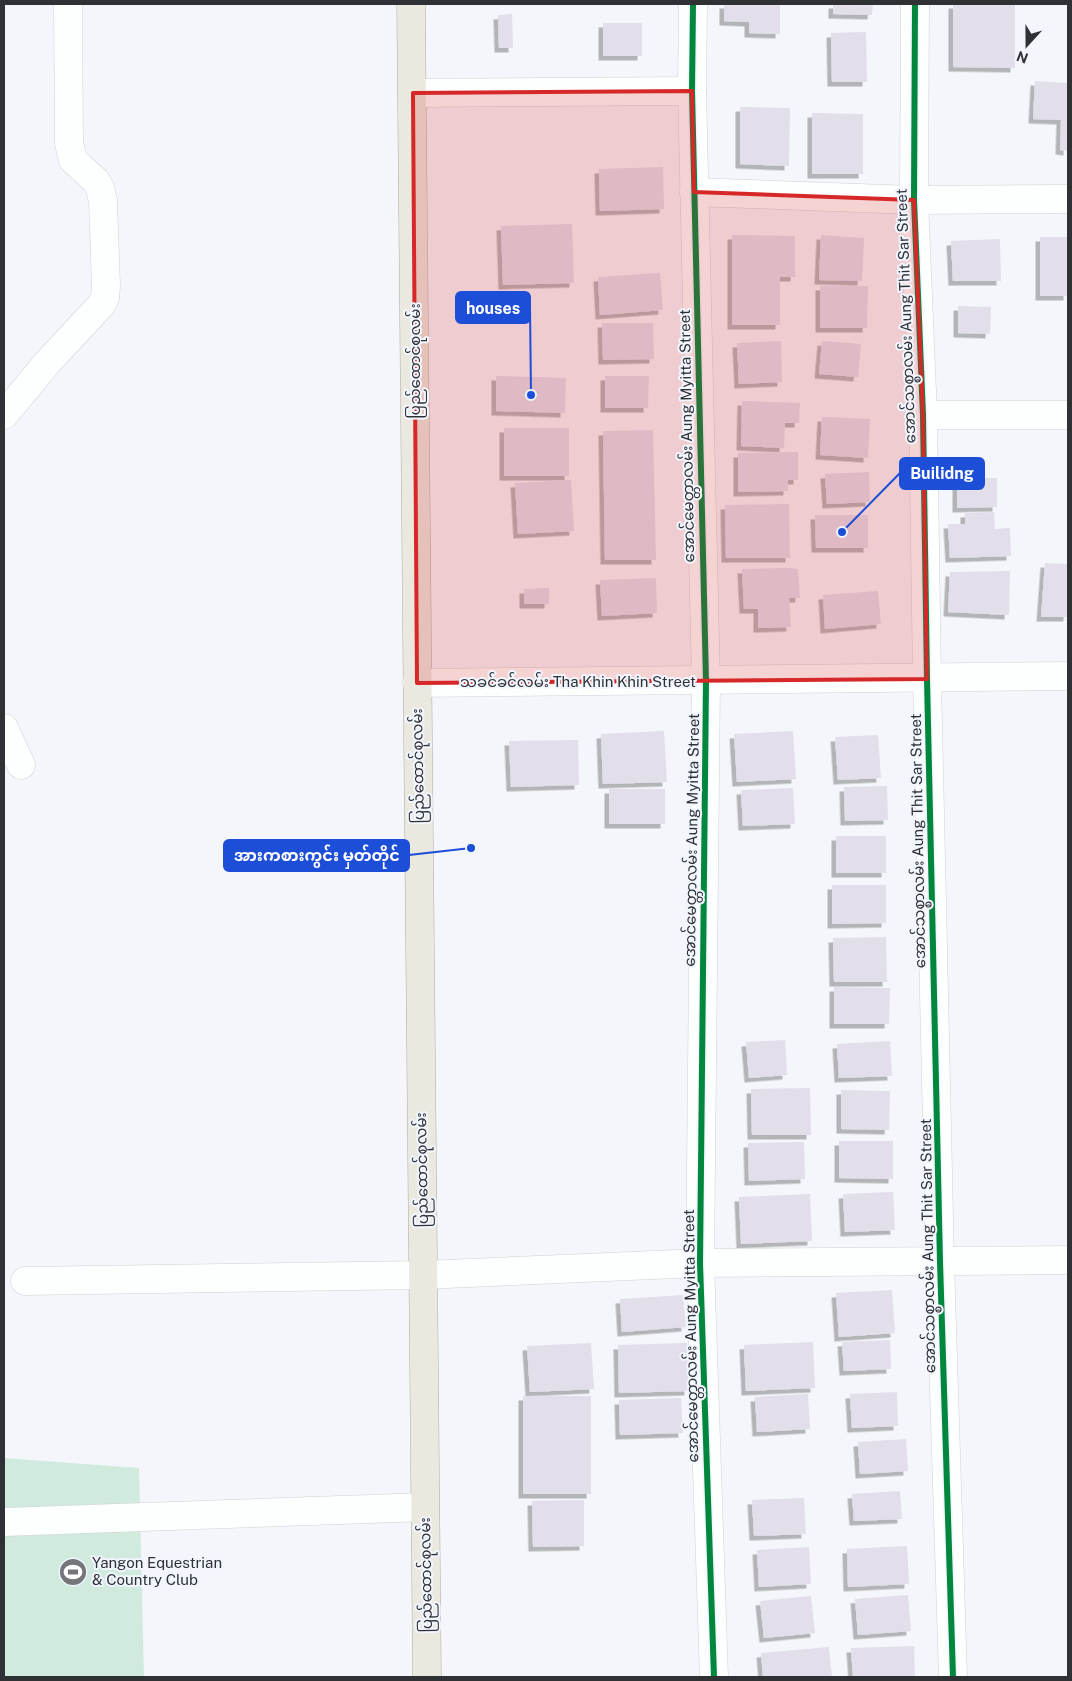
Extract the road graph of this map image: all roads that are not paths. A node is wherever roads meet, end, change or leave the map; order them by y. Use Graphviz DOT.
graph roads {
  1 [pos="68,4"];
  2 [pos="411,4"];
  3 [pos="693,4"];
  4 [pos="915,4"];
  5 [pos="692,91"];
  6 [pos="413,93"];
  7 [pos="694,192"];
  8 [pos="1068,199"];
  9 [pos="914,200"];
  10 [pos="1068,414"];
  11 [pos="4,415"];
  12 [pos="923,415"];
  13 [pos="1068,676"];
  14 [pos="927,679"];
  15 [pos="706,681"];
  16 [pos="417,683"];
  17 [pos="4,728"];
  18 [pos="21,765"];
  19 [pos="1068,1260"];
  20 [pos="940,1262"];
  21 [pos="700,1263"];
  22 [pos="423,1275"];
  23 [pos="25,1281"];
  24 [pos="425,1507"];
  25 [pos="4,1522"];
  26 [pos="427,1677"];
  27 [pos="714,1677"];
  28 [pos="953,1677"];
  1 -- 11 [label="street"];
  2 -- 6 [label="main road, ပြည်ထောင်စုလမ်း"];
  3 -- 5 [label="street, အောင်မေတ္တာလမ်း Aung Myitta Street"];
  4 -- 9 [label="street, အောင်သစ္စာလမ်း Aung Thit Sar Street"];
  5 -- 6 [label="street"];
  5 -- 7 [label="street, အောင်မေတ္တာလမ်း Aung Myitta Street"];
  6 -- 16 [label="main road, ပြည်ထောင်စုလမ်း"];
  7 -- 9 [label="street"];
  7 -- 15 [label="street, အောင်မေတ္တာလမ်း Aung Myitta Street"];
  8 -- 9 [label="street"];
  9 -- 12 [label="street, အောင်သစ္စာလမ်း Aung Thit Sar Street"];
  10 -- 12 [label="street"];
  12 -- 14 [label="street, အောင်သစ္စာလမ်း Aung Thit Sar Street"];
  13 -- 14 [label="street, သခင်ခင်လမ်း Tha Khin Khin Street"];
  14 -- 15 [label="street, သခင်ခင်လမ်း Tha Khin Khin Street"];
  14 -- 20 [label="street, အောင်သစ္စာလမ်း Aung Thit Sar Street"];
  15 -- 16 [label="street, သခင်ခင်လမ်း Tha Khin Khin Street"];
  15 -- 21 [label="street, အောင်မေတ္တာလမ်း Aung Myitta Street"];
  16 -- 22 [label="main road, ပြည်ထောင်စုလမ်း"];
  17 -- 18 [label="street"];
  19 -- 20 [label="street"];
  20 -- 21 [label="street"];
  20 -- 28 [label="street, အောင်သစ္စာလမ်း Aung Thit Sar Street"];
  21 -- 22 [label="street"];
  21 -- 27 [label="street, အောင်မေတ္တာလမ်း Aung Myitta Street"];
  22 -- 23 [label="street"];
  22 -- 24 [label="main road, ပြည်ထောင်စုလမ်း"];
  24 -- 25 [label="street"];
  24 -- 26 [label="main road, ပြည်ထောင်စုလမ်း"];
}
